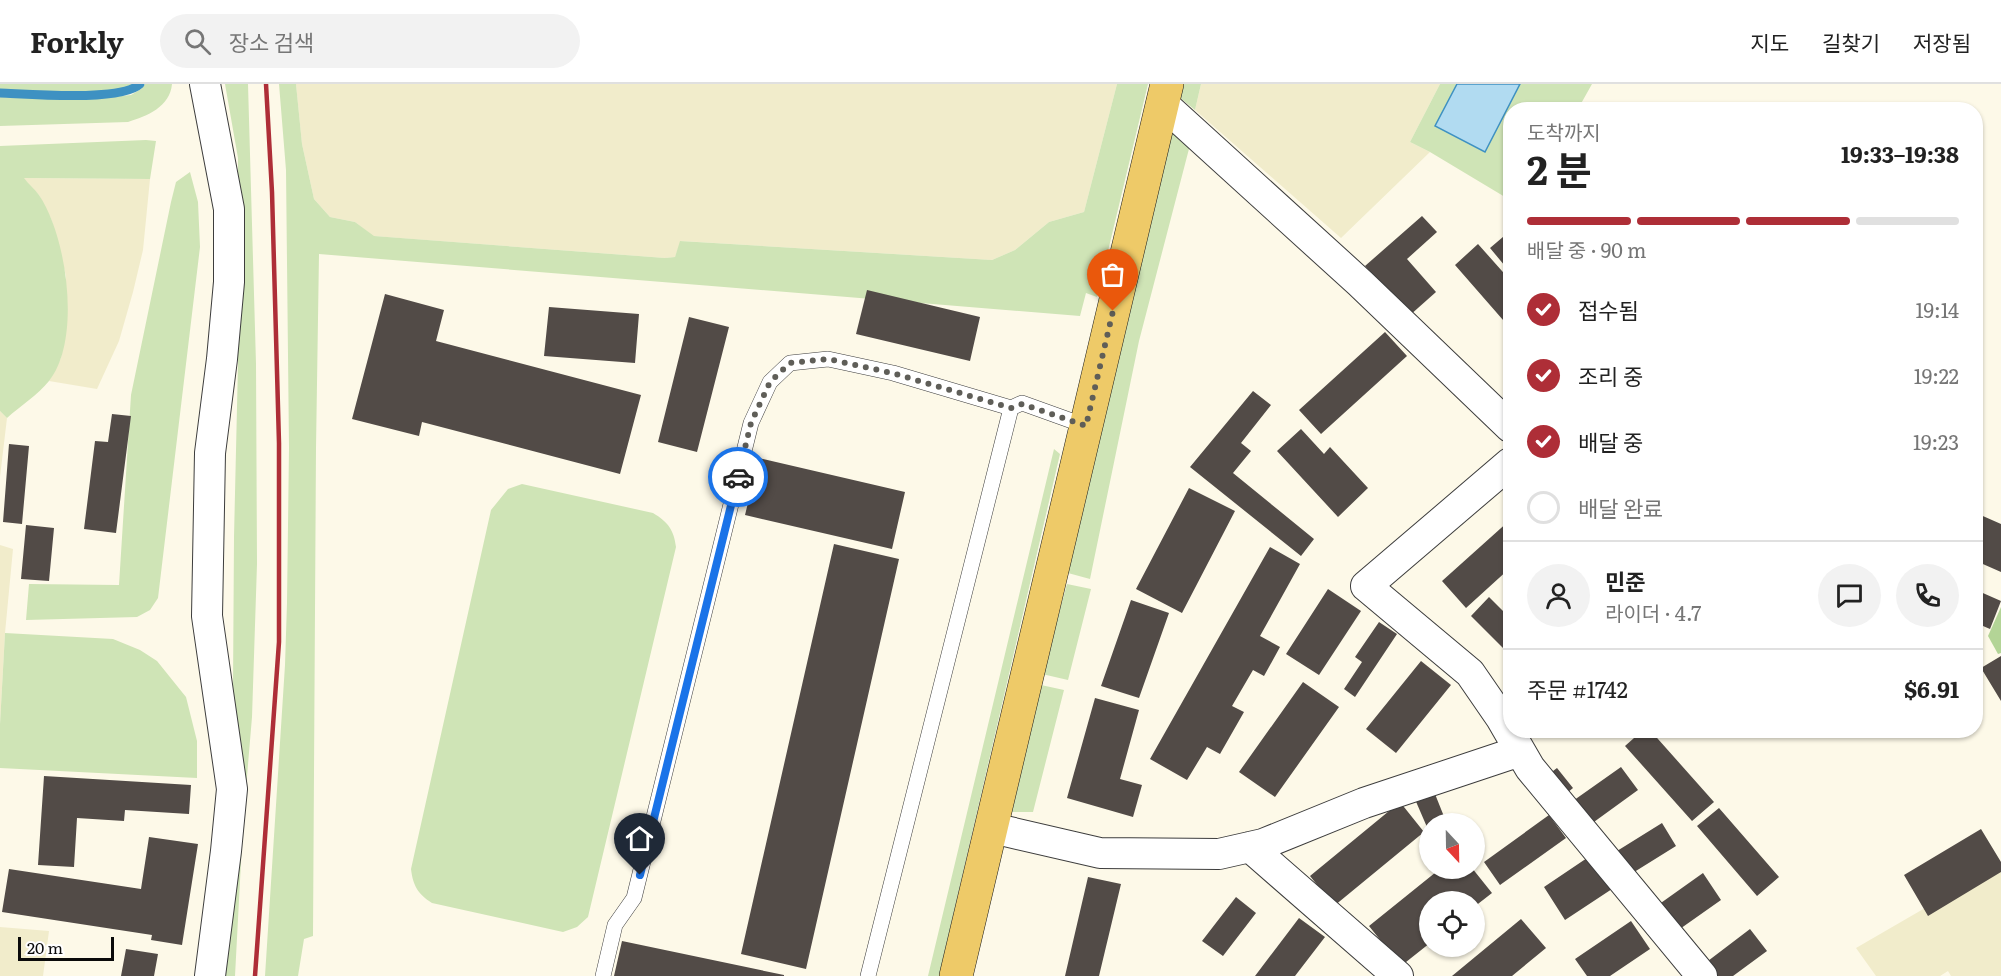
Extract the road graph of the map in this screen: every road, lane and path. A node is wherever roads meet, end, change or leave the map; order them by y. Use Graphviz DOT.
graph roads {
  1 [pos="205,84"];
  2 [pos="1165,94"];
  3 [pos="1011,408"];
  4 [pos="1503,420"];
  5 [pos="1086,426"];
  6 [pos="1503,469"];
  7 [pos="1503,725"];
  8 [pos="1511,738"];
  9 [pos="1520,752"];
  10 [pos="992,828"];
  11 [pos="1250,846"];
  12 [pos="210,976"];
  13 [pos="603,976"];
  14 [pos="868,976"];
  15 [pos="956,976"];
  16 [pos="1398,976"];
  17 [pos="1702,976"];
  1 -- 12 [label="street"];
  2 -- 4 [label="street"];
  2 -- 5 [label="main road"];
  3 -- 5 [label="lane"];
  3 -- 13 [label="lane"];
  3 -- 14 [label="lane"];
  5 -- 10 [label="main road"];
  6 -- 7 [label="street"];
  8 -- 9 [label="street"];
  9 -- 11 [label="street"];
  9 -- 17 [label="street"];
  10 -- 11 [label="street"];
  10 -- 15 [label="main road"];
  11 -- 16 [label="street"];
}
